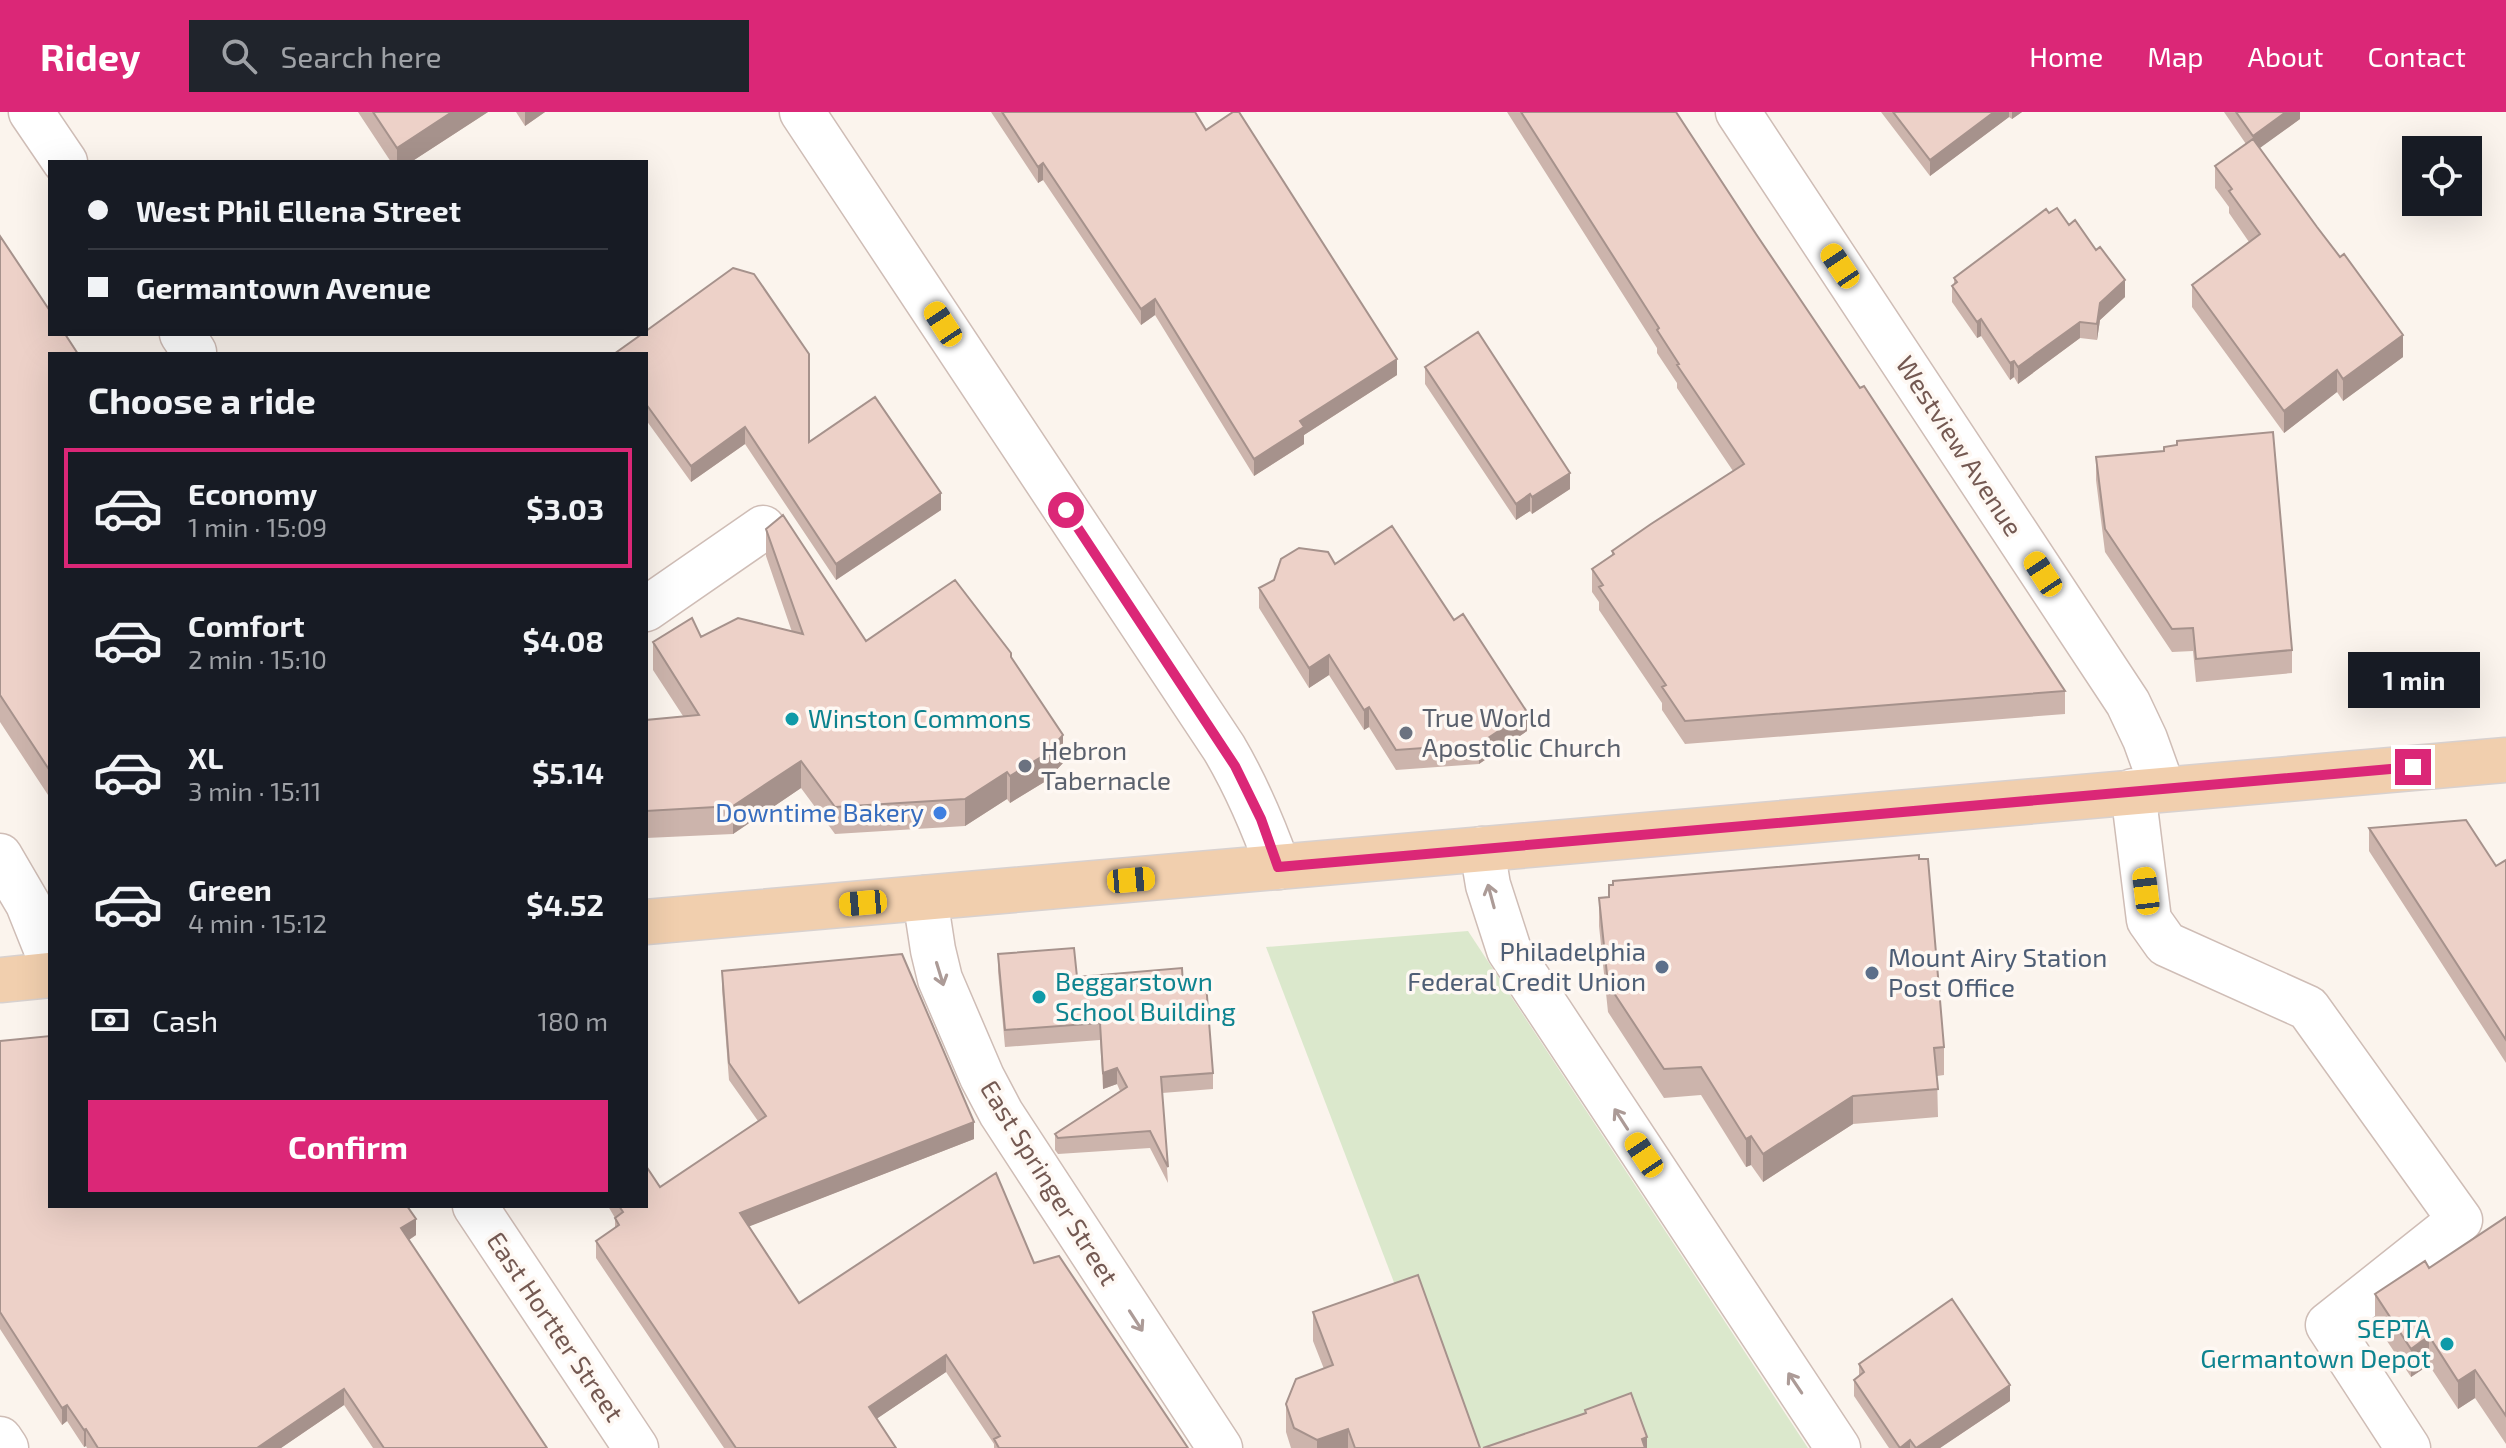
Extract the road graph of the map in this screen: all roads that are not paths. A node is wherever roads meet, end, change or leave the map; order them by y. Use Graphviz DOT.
graph roads {
  1 [pos="31,112"];
  2 [pos="802,112"];
  3 [pos="1738,112"];
  4 [pos="64,160"];
  5 [pos="763,528"];
  6 [pos="648,608"];
  7 [pos="2506,760"];
  8 [pos="2148,790"];
  9 [pos="1482,849"];
  10 [pos="0,856"];
  11 [pos="1278,867"];
  12 [pos="925,898"];
  13 [pos="648,922"];
  14 [pos="48,954"];
  15 [pos="48,975"];
  16 [pos="0,980"];
  17 [pos="476,1208"];
  18 [pos="0,1439"];
  19 [pos="6,1448"];
  20 [pos="636,1448"];
  21 [pos="1220,1448"];
  22 [pos="1838,1448"];
  23 [pos="2408,1448"];
  1 -- 4 [label="street"];
  2 -- 11 [label="street"];
  3 -- 8 [label="street, Westview Avenue"];
  5 -- 6 [label="street"];
  7 -- 8 [label="main road"];
  8 -- 9 [label="main road"];
  8 -- 23 [label="street, Westview Avenue"];
  9 -- 11 [label="main road"];
  22 -- 9 [label="street, one-way"];
  10 -- 14 [label="street"];
  11 -- 12 [label="main road"];
  12 -- 13 [label="main road"];
  12 -- 21 [label="street, East Springer Street, one-way"];
  15 -- 16 [label="main road"];
  17 -- 20 [label="street, East Hortter Street"];
  18 -- 19 [label="street"];
}
